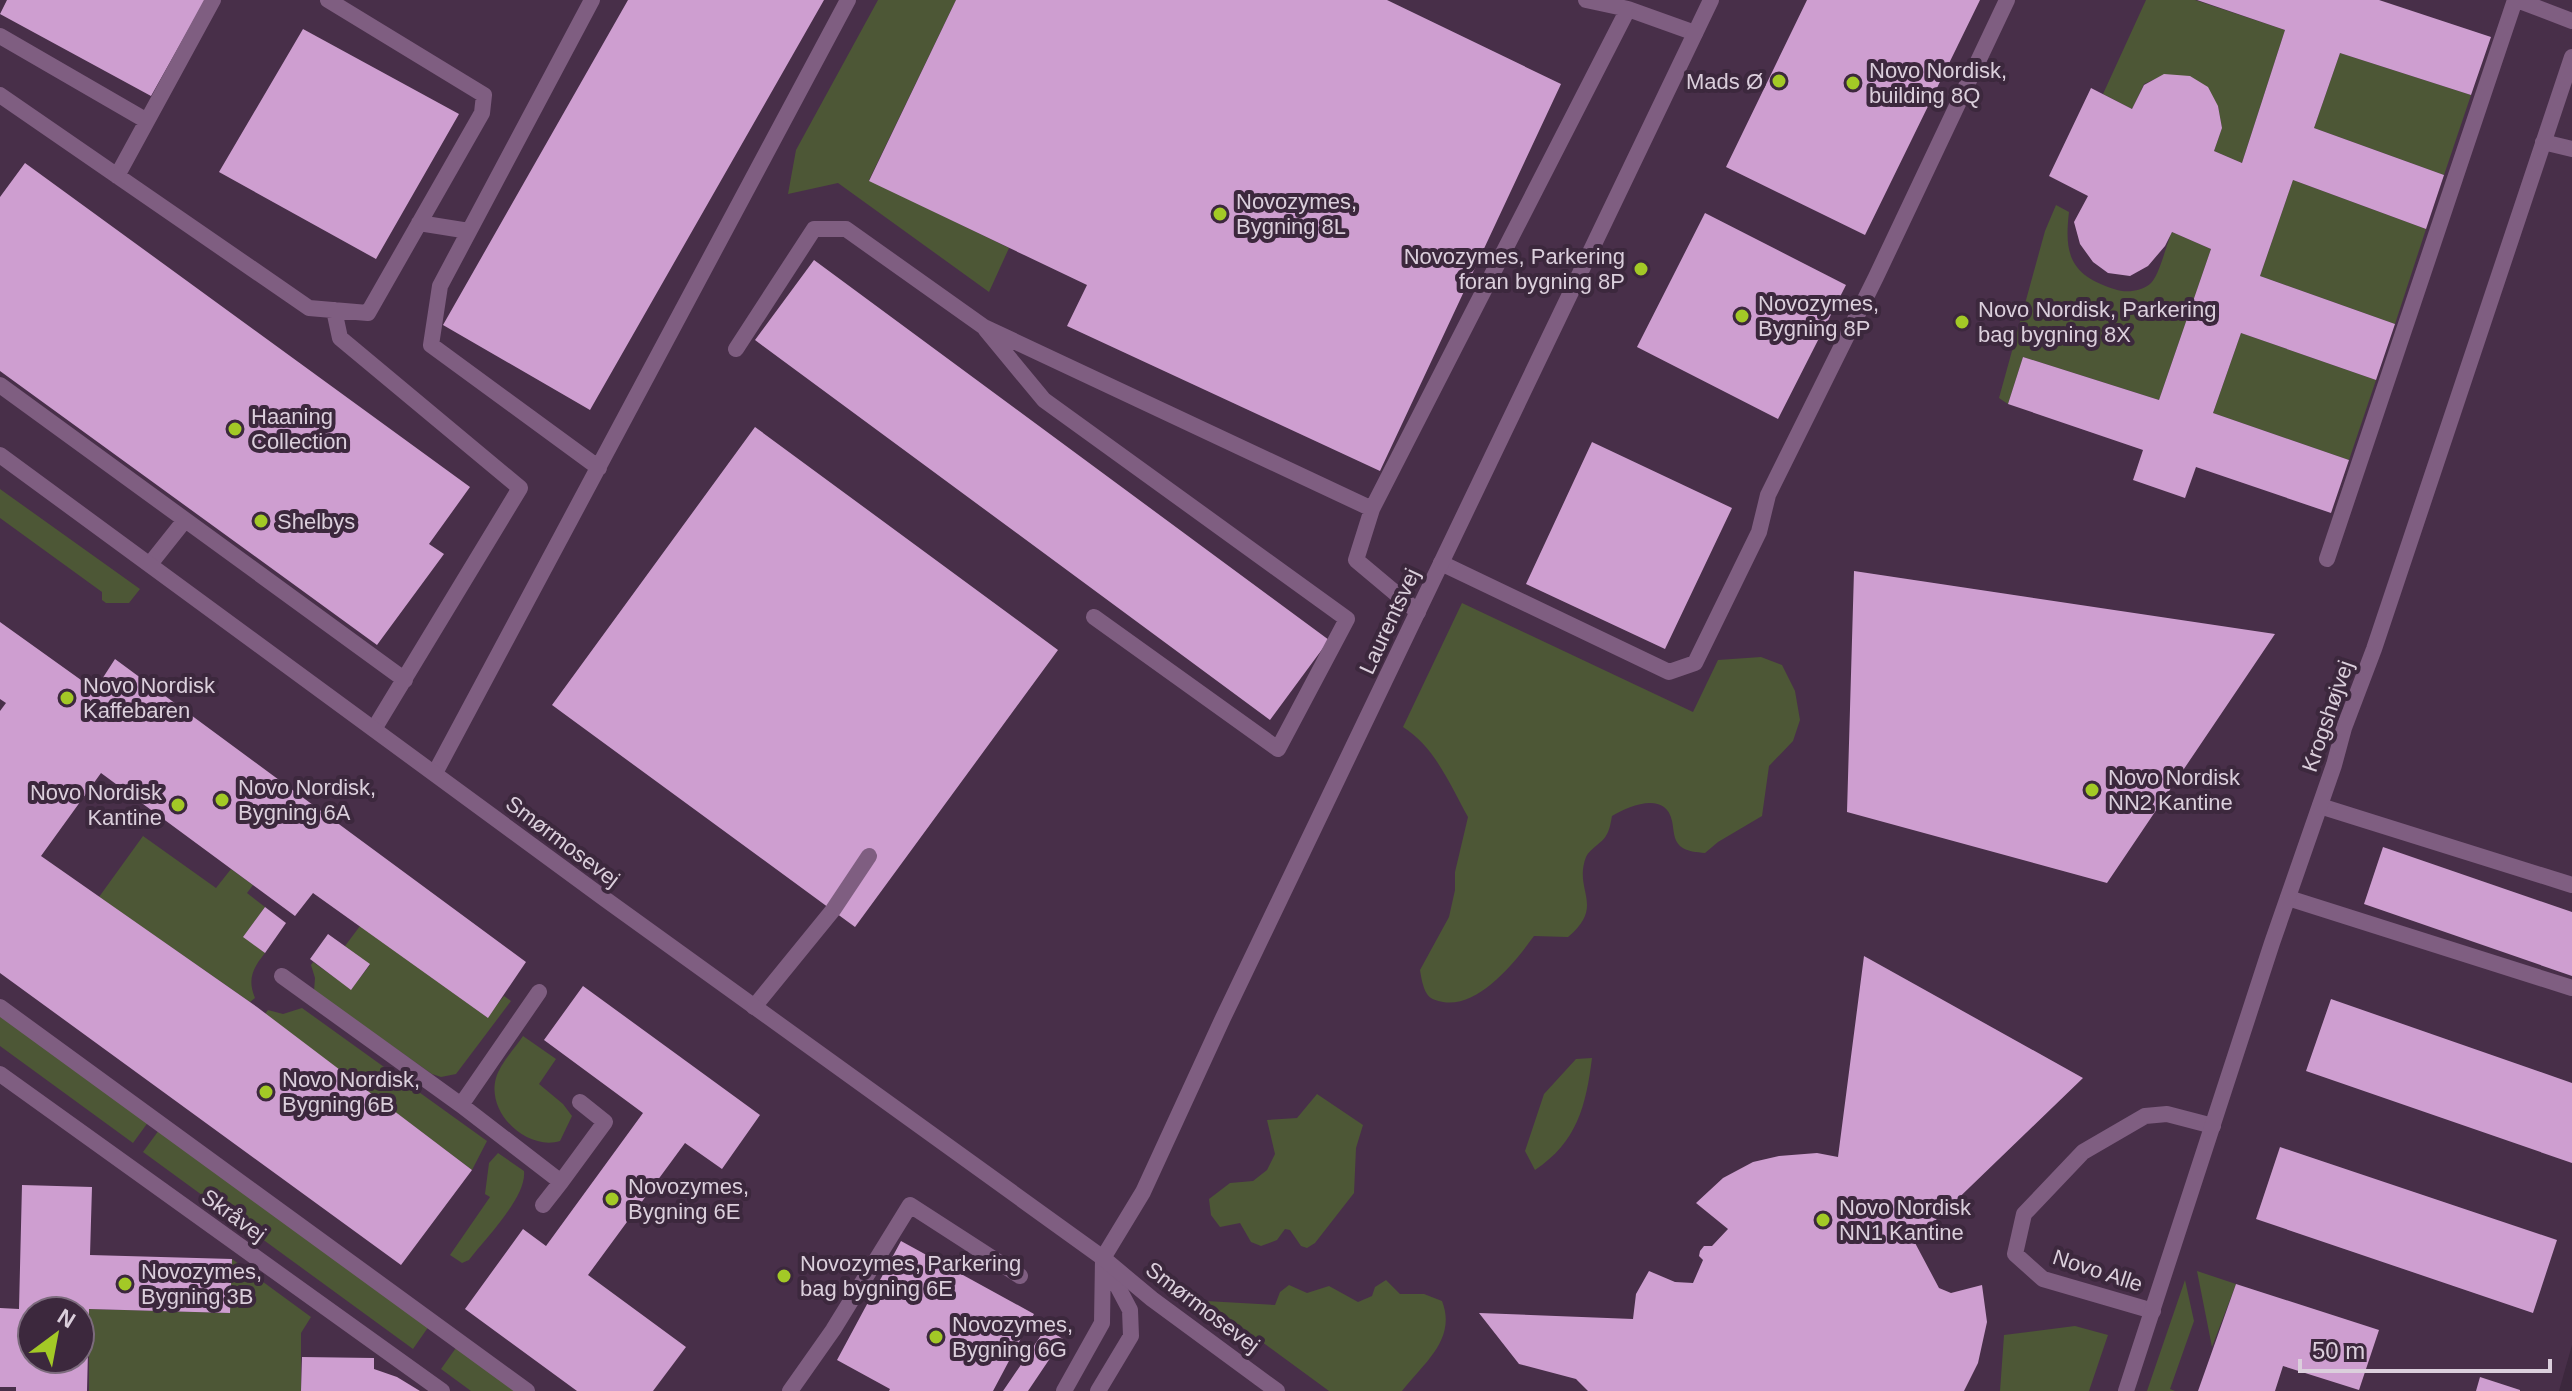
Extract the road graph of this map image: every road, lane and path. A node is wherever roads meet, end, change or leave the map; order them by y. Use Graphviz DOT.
graph roads {
  1 [pos="213,0"];
  2 [pos="328,0"];
  3 [pos="592,0"];
  4 [pos="848,0"];
  5 [pos="1586,0"];
  6 [pos="1711,0"];
  7 [pos="2007,0"];
  8 [pos="2516,0"];
  9 [pos="1628,9"];
  10 [pos="2572,21"];
  11 [pos="1695,33"];
  12 [pos="0,36"];
  13 [pos="2572,57"];
  14 [pos="0,95"];
  15 [pos="147,121"];
  16 [pos="2543,142"];
  17 [pos="2572,149"];
  18 [pos="117,176"];
  19 [pos="419,223"];
  20 [pos="469,231"];
  21 [pos="334,310"];
  22 [pos="984,327"];
  23 [pos="736,349"];
  24 [pos="0,385"];
  25 [pos="0,455"];
  26 [pos="599,468"];
  27 [pos="1372,509"];
  28 [pos="185,520"];
  29 [pos="2327,559"];
  30 [pos="1441,563"];
  31 [pos="150,564"];
  32 [pos="1418,612"];
  33 [pos="1094,617"];
  34 [pos="405,680"];
  35 [pos="374,729"];
  36 [pos="435,773"];
  37 [pos="2320,806"];
  38 [pos="869,856"];
  39 [pos="2572,885"];
  40 [pos="2288,898"];
  41 [pos="282,976"];
  42 [pos="2572,988"];
  43 [pos="539,992"];
  44 [pos="0,1007"];
  45 [pos="754,1007"];
  46 [pos="0,1074"];
  47 [pos="580,1102"];
  48 [pos="461,1105"];
  49 [pos="2213,1126"];
  50 [pos="561,1182"];
  51 [pos="543,1205"];
  52 [pos="1103,1258"];
  53 [pos="1020,1276"];
  54 [pos="2153,1311"];
  55 [pos="442,1391"];
  56 [pos="527,1391"];
  57 [pos="790,1391"];
  58 [pos="1064,1391"];
  59 [pos="1098,1391"];
  60 [pos="1277,1391"];
  61 [pos="2126,1391"];
  1 -- 15 [label="street"];
  2 -- 19 [label="street"];
  3 -- 20 [label="street"];
  4 -- 26 [label="street"];
  5 -- 9 [label="street"];
  6 -- 11 [label="street, Laurentsvej"];
  7 -- 30 [label="street"];
  8 -- 10 [label="street"];
  8 -- 29 [label="street"];
  9 -- 11 [label="street"];
  9 -- 27 [label="street"];
  11 -- 30 [label="street, Laurentsvej"];
  12 -- 15 [label="street"];
  13 -- 16 [label="street, Krogshøjvej"];
  14 -- 18 [label="street"];
  15 -- 18 [label="street"];
  16 -- 17 [label="street"];
  16 -- 37 [label="street, Krogshøjvej"];
  18 -- 21 [label="street"];
  19 -- 20 [label="street"];
  19 -- 21 [label="street"];
  20 -- 26 [label="street"];
  21 -- 34 [label="street"];
  22 -- 23 [label="street"];
  22 -- 27 [label="street"];
  22 -- 33 [label="street"];
  24 -- 28 [label="street"];
  25 -- 31 [label="street, Smørmosevej"];
  26 -- 36 [label="street"];
  27 -- 32 [label="street"];
  28 -- 31 [label="street"];
  28 -- 34 [label="street"];
  30 -- 32 [label="street, Laurentsvej"];
  31 -- 35 [label="street, Smørmosevej"];
  32 -- 52 [label="street, Laurentsvej"];
  34 -- 35 [label="street"];
  35 -- 36 [label="street, Smørmosevej"];
  36 -- 45 [label="street, Smørmosevej"];
  37 -- 39 [label="street"];
  37 -- 40 [label="street, Krogshøjvej"];
  38 -- 45 [label="street"];
  40 -- 42 [label="street"];
  40 -- 49 [label="street, Krogshøjvej"];
  41 -- 48 [label="street"];
  43 -- 48 [label="street"];
  44 -- 56 [label="street"];
  45 -- 52 [label="street, Smørmosevej"];
  46 -- 55 [label="street, Skråvej"];
  47 -- 50 [label="street"];
  48 -- 50 [label="street"];
  49 -- 54 [label="street, Krogshøjvej"];
  49 -- 54 [label="street, Novo Alle"];
  50 -- 51 [label="street"];
  52 -- 58 [label="street"];
  52 -- 59 [label="street, Smørmosevej"];
  52 -- 60 [label="street, Smørmosevej"];
  53 -- 57 [label="street"];
  54 -- 61 [label="street, Krogshøjvej"];
}
